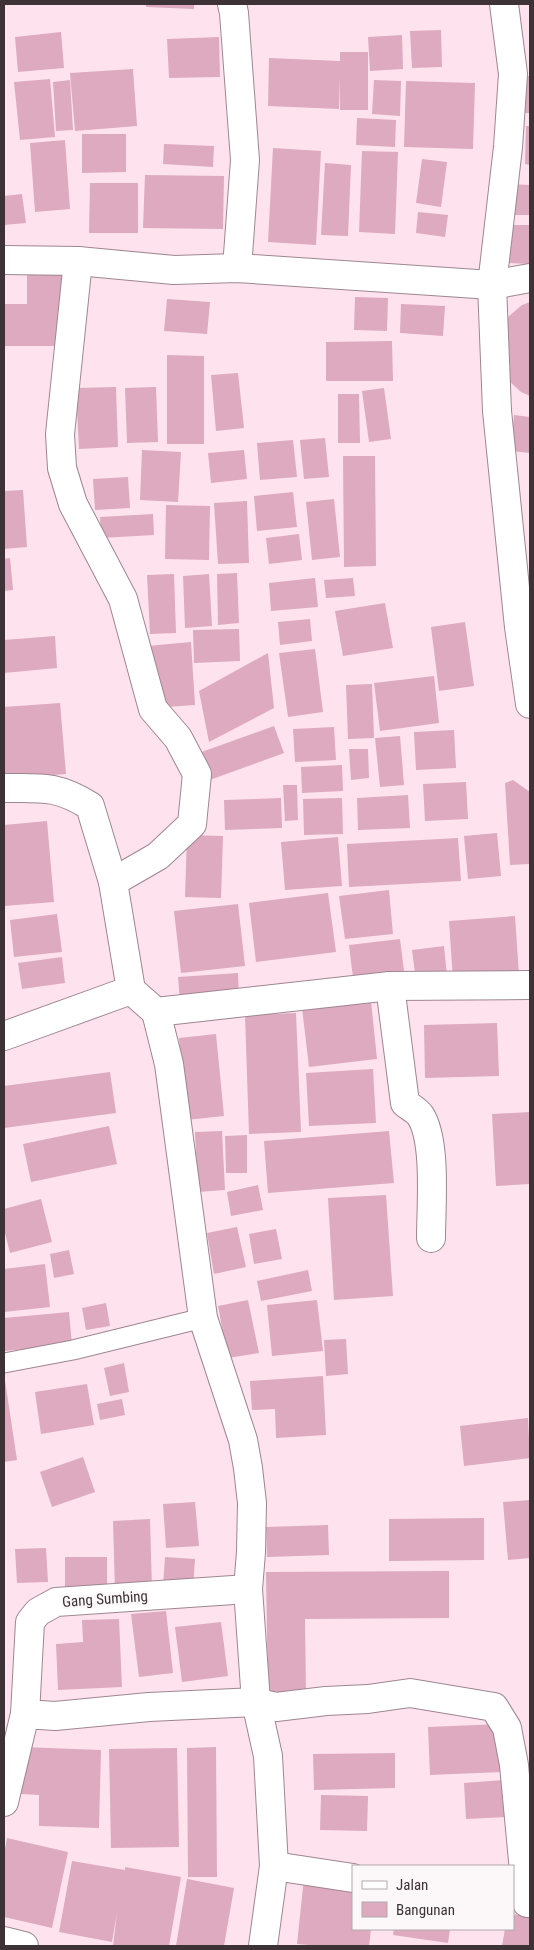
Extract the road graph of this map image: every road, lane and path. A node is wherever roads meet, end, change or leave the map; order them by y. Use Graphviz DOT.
graph roads {
  1 [pos="232,4"];
  2 [pos="504,4"];
  3 [pos="4,260"];
  4 [pos="78,260"];
  5 [pos="237,268"];
  6 [pos="530,278"];
  7 [pos="492,285"];
  8 [pos="530,704"];
  9 [pos="4,788"];
  10 [pos="113,882"];
  11 [pos="530,985"];
  12 [pos="390,986"];
  13 [pos="131,990"];
  14 [pos="156,1012"];
  15 [pos="4,1036"];
  16 [pos="431,1238"];
  17 [pos="203,1318"];
  18 [pos="4,1363"];
  19 [pos="248,1589"];
  20 [pos="256,1702"];
  21 [pos="25,1714"];
  22 [pos="4,1802"];
  23 [pos="274,1866"];
  24 [pos="352,1878"];
  25 [pos="523,1902"];
  26 [pos="4,1941"];
  27 [pos="24,1946"];
  28 [pos="262,1946"];
  1 -- 5 [label="street"];
  2 -- 7 [label="street"];
  3 -- 4 [label="street"];
  4 -- 5 [label="street"];
  4 -- 10 [label="street"];
  5 -- 7 [label="street"];
  6 -- 7 [label="street"];
  7 -- 8 [label="street"];
  9 -- 10 [label="street"];
  10 -- 13 [label="street"];
  11 -- 12 [label="street"];
  12 -- 14 [label="street"];
  12 -- 16 [label="street"];
  13 -- 14 [label="street"];
  13 -- 15 [label="street"];
  14 -- 17 [label="street"];
  17 -- 18 [label="lane"];
  17 -- 19 [label="street"];
  19 -- 20 [label="street"];
  19 -- 21 [label="street, Gang Sumbing"];
  20 -- 21 [label="street"];
  20 -- 23 [label="street"];
  20 -- 25 [label="street"];
  21 -- 22 [label="street, Gang Sumbing"];
  23 -- 24 [label="street"];
  23 -- 28 [label="street"];
  26 -- 27 [label="street"];
}
